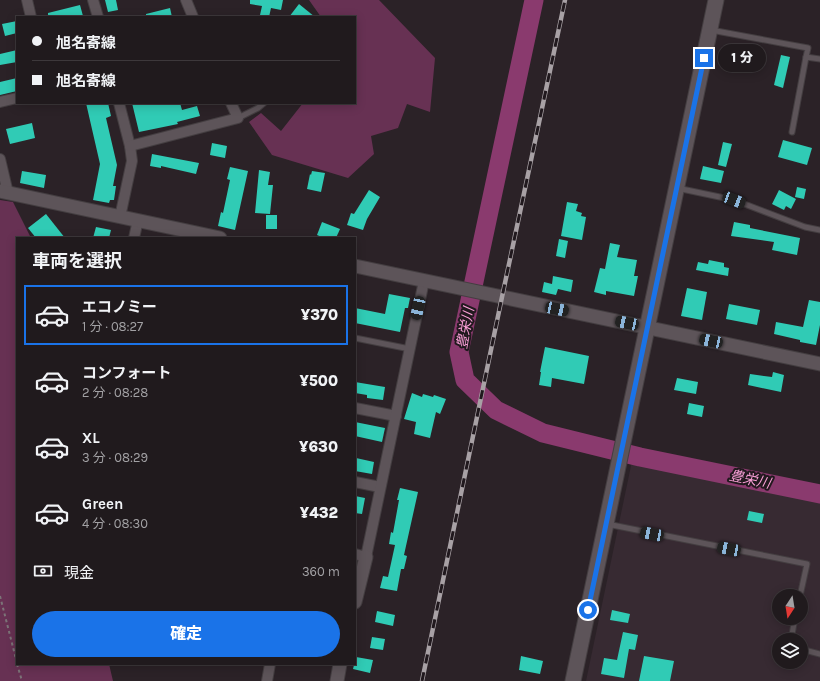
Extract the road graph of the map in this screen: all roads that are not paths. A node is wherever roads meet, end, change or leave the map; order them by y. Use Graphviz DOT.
graph roads {
  1 [pos="27,0"];
  2 [pos="93,0"];
  3 [pos="186,0"];
  4 [pos="716,0"];
  5 [pos="31,16"];
  6 [pos="98,16"];
  7 [pos="193,16"];
  8 [pos="710,29"];
  9 [pos="806,57"];
  10 [pos="820,59"];
  11 [pos="16,98"];
  12 [pos="0,102"];
  13 [pos="119,104"];
  14 [pos="231,104"];
  15 [pos="263,104"];
  16 [pos="238,118"];
  17 [pos="792,132"];
  18 [pos="130,146"];
  19 [pos="0,159"];
  20 [pos="676,188"];
  21 [pos="4,192"];
  22 [pos="120,217"];
  23 [pos="138,220"];
  24 [pos="820,230"];
  25 [pos="134,237"];
  26 [pos="215,237"];
  27 [pos="356,266"];
  28 [pos="424,281"];
  29 [pos="647,328"];
  30 [pos="356,338"];
  31 [pos="410,349"];
  32 [pos="820,364"];
  33 [pos="356,408"];
  34 [pos="396,416"];
  35 [pos="356,482"];
  36 [pos="380,487"];
  37 [pos="606,524"];
  38 [pos="360,556"];
  39 [pos="802,589"];
  40 [pos="356,593"];
  41 [pos="808,651"];
  42 [pos="820,654"];
  43 [pos="270,665"];
  44 [pos="340,665"];
  45 [pos="267,681"];
  46 [pos="336,681"];
  47 [pos="573,681"];
  1 -- 5 [label="street"];
  2 -- 6 [label="street"];
  3 -- 7 [label="street"];
  4 -- 8 [label="main road"];
  8 -- 9 [label="lane"];
  8 -- 20 [label="main road"];
  9 -- 10 [label="lane"];
  9 -- 17 [label="lane"];
  11 -- 12 [label="street"];
  13 -- 18 [label="street"];
  14 -- 16 [label="street"];
  15 -- 16 [label="lane"];
  16 -- 18 [label="street"];
  18 -- 22 [label="street"];
  19 -- 21 [label="street"];
  20 -- 24 [label="lane"];
  20 -- 29 [label="main road"];
  21 -- 22 [label="street"];
  22 -- 23 [label="street"];
  23 -- 25 [label="street"];
  23 -- 26 [label="street"];
  27 -- 28 [label="street"];
  28 -- 29 [label="street"];
  28 -- 31 [label="street"];
  29 -- 32 [label="street"];
  29 -- 37 [label="main road"];
  30 -- 31 [label="lane"];
  31 -- 34 [label="street"];
  33 -- 34 [label="street"];
  34 -- 36 [label="street"];
  35 -- 36 [label="street"];
  36 -- 38 [label="street"];
  37 -- 39 [label="lane"];
  37 -- 47 [label="main road"];
  38 -- 40 [label="street"];
  41 -- 42 [label="lane"];
  43 -- 45 [label="street"];
  44 -- 46 [label="street"];
}
